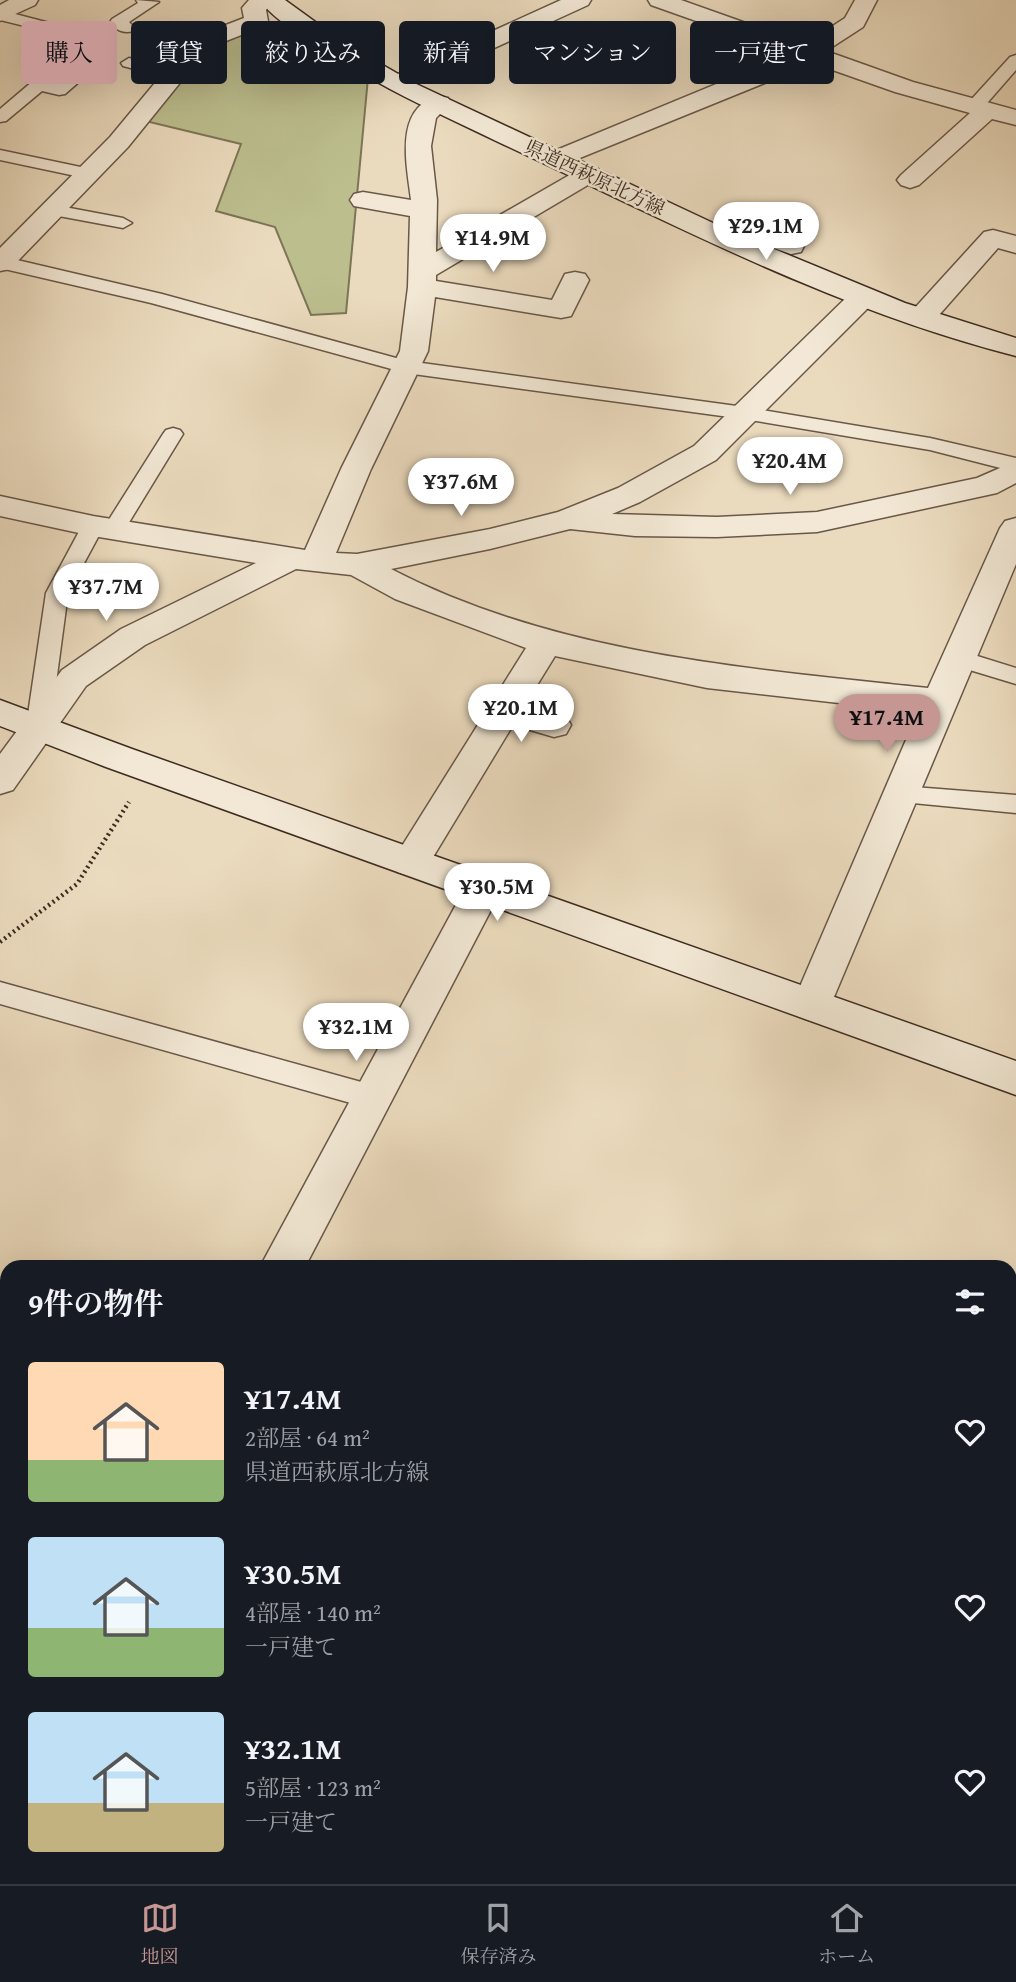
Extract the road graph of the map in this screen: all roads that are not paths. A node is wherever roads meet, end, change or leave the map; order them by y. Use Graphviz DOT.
graph roads {
  1 [pos="27,0"];
  2 [pos="144,0"];
  3 [pos="580,0"];
  4 [pos="659,0"];
  5 [pos="866,0"];
  6 [pos="263,7"];
  7 [pos="0,15"];
  8 [pos="717,21"];
  9 [pos="127,28"];
  10 [pos="227,29"];
  11 [pos="834,36"];
  12 [pos="1016,60"];
  13 [pos="834,63"];
  14 [pos="398,83"];
  15 [pos="164,84"];
  16 [pos="747,84"];
  17 [pos="439,103"];
  18 [pos="981,108"];
  19 [pos="0,117"];
  20 [pos="1016,118"];
  21 [pos="0,155"];
  22 [pos="556,159"];
  23 [pos="90,174"];
  24 [pos="589,174"];
  25 [pos="910,180"];
  26 [pos="363,200"];
  27 [pos="54,209"];
  28 [pos="423,210"];
  29 [pos="123,223"];
  30 [pos="740,244"];
  31 [pos="1016,245"];
  32 [pos="791,246"];
  33 [pos="0,263"];
  34 [pos="422,280"];
  35 [pos="575,280"];
  36 [pos="862,298"];
  37 [pos="922,317"];
  38 [pos="1016,347"];
  39 [pos="406,367"];
  40 [pos="744,413"];
  41 [pos="173,434"];
  42 [pos="1016,465"];
  43 [pos="1016,471"];
  44 [pos="0,506"];
  45 [pos="567,520"];
  46 [pos="103,527"];
  47 [pos="1016,528"];
  48 [pos="303,561"];
  49 [pos="357,565"];
  50 [pos="546,643"];
  51 [pos="958,658"];
  52 [pos="1016,676"];
  53 [pos="940,702"];
  54 [pos="505,709"];
  55 [pos="0,712"];
  56 [pos="554,724"];
  57 [pos="38,729"];
  58 [pos="0,781"];
  59 [pos="901,794"];
  60 [pos="1016,804"];
  61 [pos="411,862"];
  62 [pos="484,887"];
  63 [pos="0,993"];
  64 [pos="812,1005"];
  65 [pos="1016,1078"];
  66 [pos="372,1097"];
  67 [pos="286,1260"];
  1 -- 7 [label="street"];
  2 -- 9 [label="lane"];
  3 -- 14 [label="street"];
  4 -- 8 [label="street"];
  5 -- 11 [label="street"];
  6 -- 10 [label="street"];
  6 -- 14 [label="street, 県道西萩原北方線"];
  7 -- 19 [label="lane"];
  12 -- 18 [label="lane"];
  13 -- 18 [label="street"];
  14 -- 17 [label="street, 県道西萩原北方線"];
  15 -- 23 [label="street"];
  16 -- 22 [label="street"];
  17 -- 22 [label="street, 県道西萩原北方線"];
  17 -- 28 [label="street"];
  18 -- 20 [label="street"];
  18 -- 25 [label="street"];
  21 -- 23 [label="lane"];
  22 -- 24 [label="street, 県道西萩原北方線"];
  23 -- 27 [label="street"];
  24 -- 30 [label="street, 県道西萩原北方線"];
  24 -- 34 [label="street"];
  26 -- 28 [label="street"];
  27 -- 29 [label="lane"];
  27 -- 33 [label="street"];
  28 -- 34 [label="street"];
  30 -- 32 [label="street"];
  30 -- 36 [label="street, 県道西萩原北方線"];
  31 -- 37 [label="street"];
  33 -- 39 [label="lane"];
  34 -- 35 [label="street"];
  34 -- 39 [label="street"];
  36 -- 37 [label="street, 県道西萩原北方線"];
  36 -- 40 [label="street"];
  37 -- 38 [label="street, 県道西萩原北方線"];
  39 -- 40 [label="lane"];
  39 -- 48 [label="street"];
  40 -- 42 [label="lane"];
  40 -- 45 [label="street"];
  41 -- 46 [label="lane"];
  43 -- 45 [label="street"];
  44 -- 46 [label="street"];
  45 -- 49 [label="street"];
  46 -- 48 [label="street"];
  46 -- 57 [label="lane"];
  47 -- 51 [label="street"];
  48 -- 49 [label="street"];
  48 -- 57 [label="street"];
  49 -- 50 [label="street"];
  50 -- 53 [label="street"];
  50 -- 54 [label="street"];
  51 -- 52 [label="lane"];
  51 -- 53 [label="street"];
  53 -- 59 [label="street"];
  54 -- 56 [label="street"];
  54 -- 61 [label="street"];
  55 -- 57 [label="street"];
  57 -- 58 [label="street"];
  57 -- 61 [label="street"];
  59 -- 60 [label="lane"];
  59 -- 64 [label="street"];
  61 -- 62 [label="street"];
  62 -- 64 [label="street"];
  62 -- 66 [label="street"];
  63 -- 66 [label="lane"];
  64 -- 65 [label="street"];
  66 -- 67 [label="street"];
}
